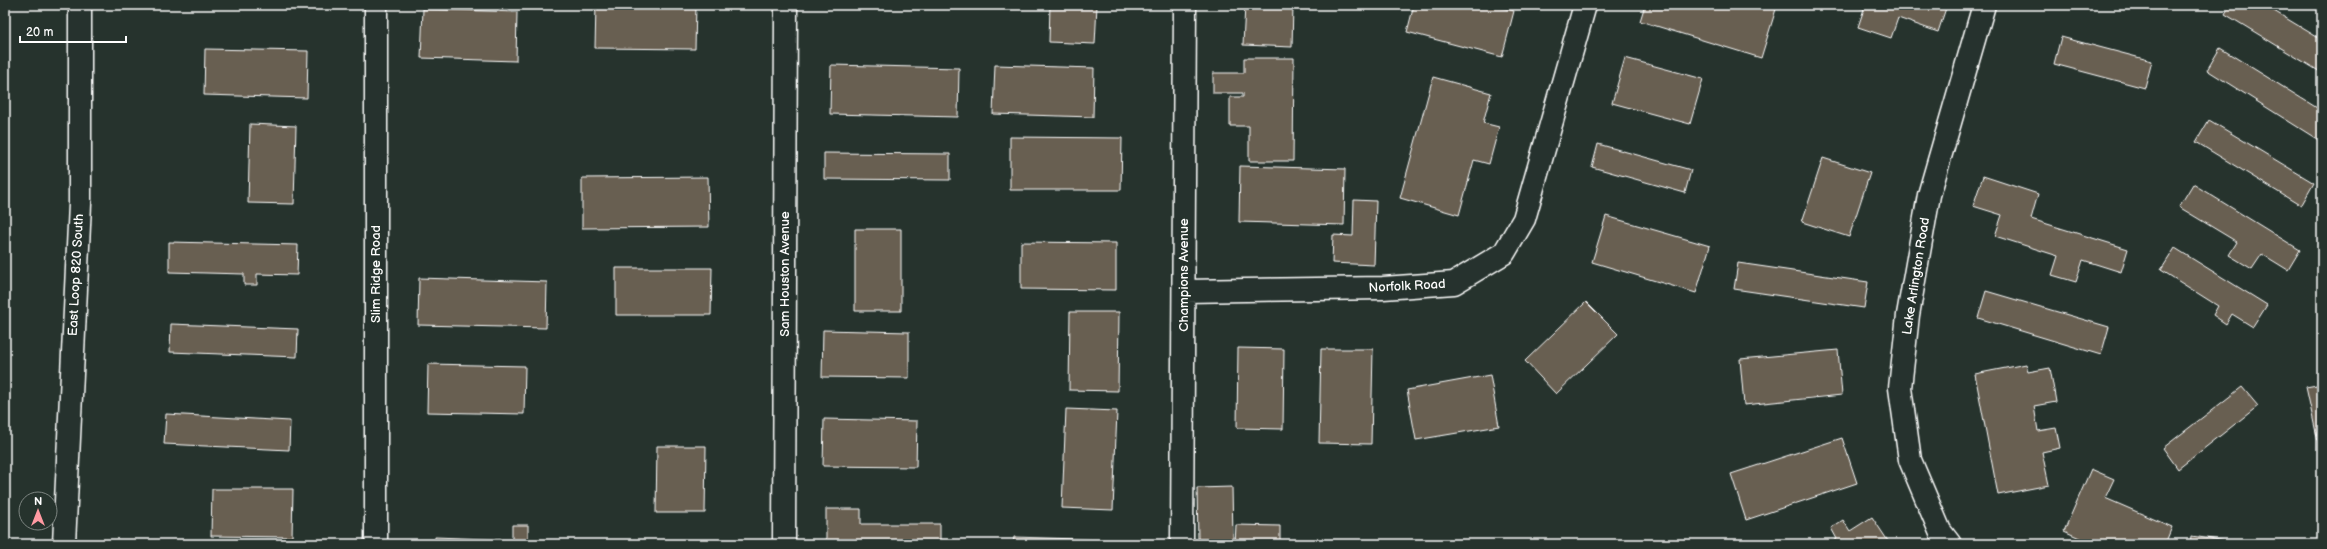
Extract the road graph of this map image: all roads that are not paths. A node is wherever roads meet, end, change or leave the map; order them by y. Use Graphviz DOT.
graph roads {
  1 [pos="80,5"];
  2 [pos="376,5"];
  3 [pos="786,5"];
  4 [pos="1185,5"];
  5 [pos="1585,5"];
  6 [pos="1984,5"];
  7 [pos="1185,290"];
  8 [pos="64,544"];
  9 [pos="376,544"];
  10 [pos="784,544"];
  11 [pos="1182,544"];
  12 [pos="1950,544"];
  1 -- 8 [label="street, East Loop 820 South"];
  2 -- 9 [label="street, Slim Ridge Road"];
  3 -- 10 [label="street, Sam Houston Avenue"];
  4 -- 7 [label="street, Champions Avenue"];
  5 -- 7 [label="street, Norfolk Road"];
  6 -- 12 [label="street, Lake Arlington Road"];
  7 -- 11 [label="street, Champions Avenue"];
}
